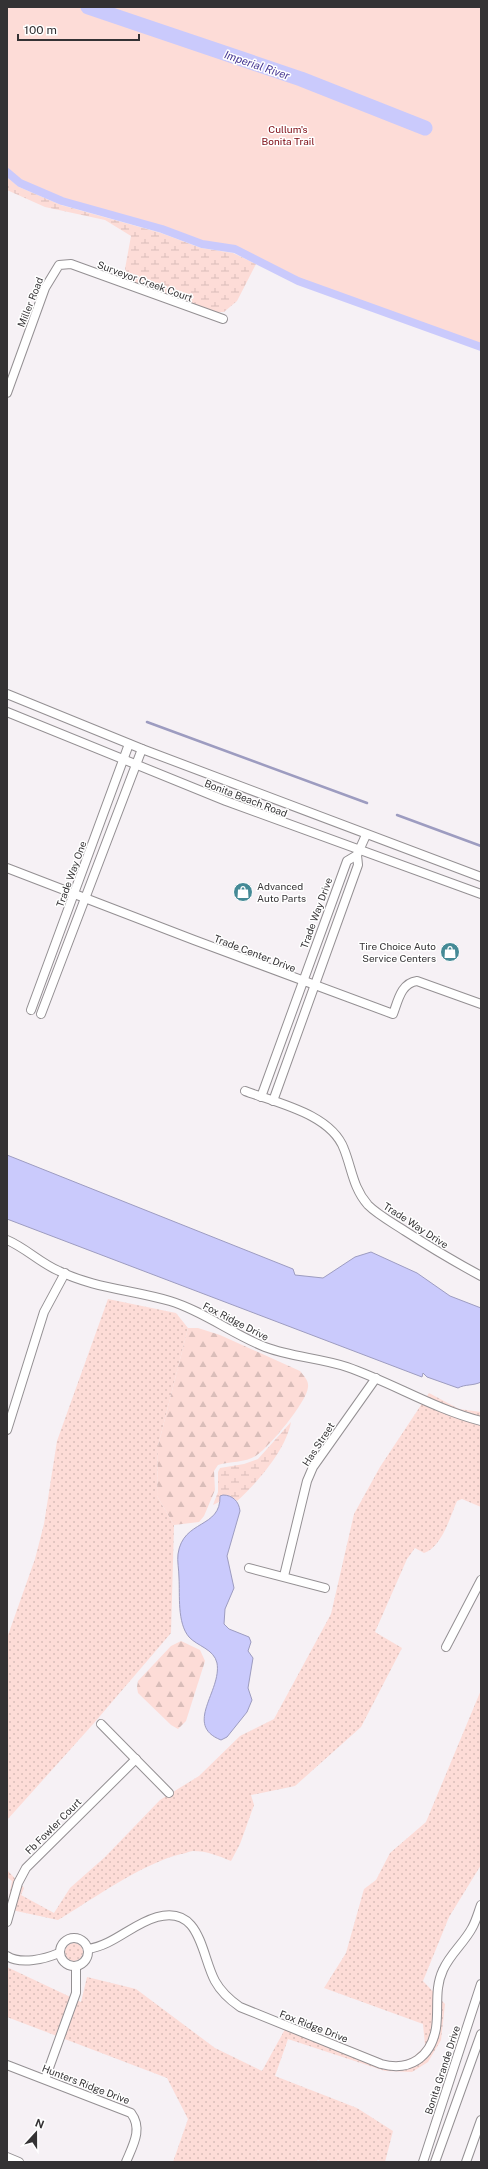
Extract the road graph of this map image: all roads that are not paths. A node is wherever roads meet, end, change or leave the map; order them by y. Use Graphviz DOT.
graph roads {
  1 [pos="59,265"];
  2 [pos="223,320"];
  3 [pos="7,393"];
  4 [pos="7,694"];
  5 [pos="7,712"];
  6 [pos="129,744"];
  7 [pos="142,749"];
  8 [pos="124,760"];
  9 [pos="135,765"];
  10 [pos="366,835"];
  11 [pos="358,852"];
  12 [pos="7,868"];
  13 [pos="481,877"];
  14 [pos="74,892"];
  15 [pos="481,894"];
  16 [pos="86,897"];
  17 [pos="302,981"];
  18 [pos="314,986"];
  19 [pos="481,1004"];
  20 [pos="31,1010"];
  21 [pos="41,1014"];
  22 [pos="245,1091"];
  23 [pos="261,1097"];
  24 [pos="273,1101"];
  25 [pos="7,1240"];
  26 [pos="65,1274"];
  27 [pos="481,1276"];
  28 [pos="376,1378"];
  29 [pos="481,1422"];
  30 [pos="7,1430"];
  31 [pos="250,1568"];
  32 [pos="284,1576"];
  33 [pos="481,1580"];
  34 [pos="325,1588"];
  35 [pos="446,1647"];
  36 [pos="101,1724"];
  37 [pos="136,1760"];
  38 [pos="169,1793"];
  39 [pos="481,1905"];
  40 [pos="7,1922"];
  41 [pos="88,1949"];
  42 [pos="60,1953"];
  43 [pos="7,1956"];
  44 [pos="76,1966"];
  45 [pos="481,1984"];
  46 [pos="481,2034"];
  47 [pos="7,2065"];
  48 [pos="45,2079"];
  49 [pos="481,2120"];
  50 [pos="7,2158"];
  51 [pos="19,2162"];
  52 [pos="126,2162"];
  53 [pos="423,2162"];
  54 [pos="435,2162"];
  55 [pos="466,2162"];
  1 -- 2 [label="street, Surveyor Creek Court"];
  1 -- 3 [label="street, Miller Road"];
  4 -- 6 [label="street, Bonita Beach Road"];
  5 -- 8 [label="street, Bonita Beach Road"];
  6 -- 7 [label="street, Bonita Beach Road"];
  6 -- 8 [label="street, Trade Way One"];
  7 -- 9 [label="street"];
  7 -- 10 [label="street, Bonita Beach Road"];
  8 -- 9 [label="street, Bonita Beach Road"];
  8 -- 14 [label="street, Trade Way One"];
  9 -- 11 [label="street, Bonita Beach Road"];
  9 -- 16 [label="street"];
  10 -- 11 [label="street, Trade Way Drive"];
  10 -- 13 [label="street, Bonita Beach Road"];
  11 -- 15 [label="street, Bonita Beach Road"];
  11 -- 17 [label="street, Trade Way Drive"];
  11 -- 18 [label="street, Trade Way Drive"];
  12 -- 14 [label="street, Trade Center Drive"];
  14 -- 16 [label="street, Trade Center Drive"];
  14 -- 20 [label="street, Trade Way One"];
  16 -- 17 [label="street, Trade Center Drive"];
  16 -- 21 [label="street"];
  17 -- 18 [label="street, Trade Center Drive"];
  17 -- 23 [label="street, Trade Way Drive"];
  18 -- 19 [label="street, Trade Center Drive"];
  18 -- 24 [label="street, Trade Way Drive"];
  22 -- 23 [label="street, Trade Way Drive"];
  23 -- 24 [label="street, Trade Way Drive"];
  24 -- 27 [label="street, Trade Way Drive"];
  25 -- 26 [label="street, Fox Ridge Drive"];
  26 -- 28 [label="street, Fox Ridge Drive"];
  26 -- 30 [label="street"];
  28 -- 29 [label="street, Fox Ridge Drive"];
  28 -- 32 [label="street, Has Street"];
  31 -- 32 [label="street"];
  32 -- 34 [label="street"];
  33 -- 35 [label="street"];
  36 -- 37 [label="street"];
  37 -- 38 [label="street"];
  37 -- 40 [label="street, Fb Fowler Court"];
  39 -- 41 [label="street, Fox Ridge Drive"];
  41 -- 42 [label="street"];
  41 -- 44 [label="street"];
  42 -- 43 [label="street"];
  42 -- 44 [label="street"];
  44 -- 48 [label="street"];
  45 -- 53 [label="street, Bonita Grande Drive"];
  46 -- 54 [label="street"];
  47 -- 48 [label="street, Hunters Ridge Drive"];
  48 -- 52 [label="street, Hunters Ridge Drive"];
  49 -- 55 [label="street"];
  50 -- 51 [label="street"];
}
